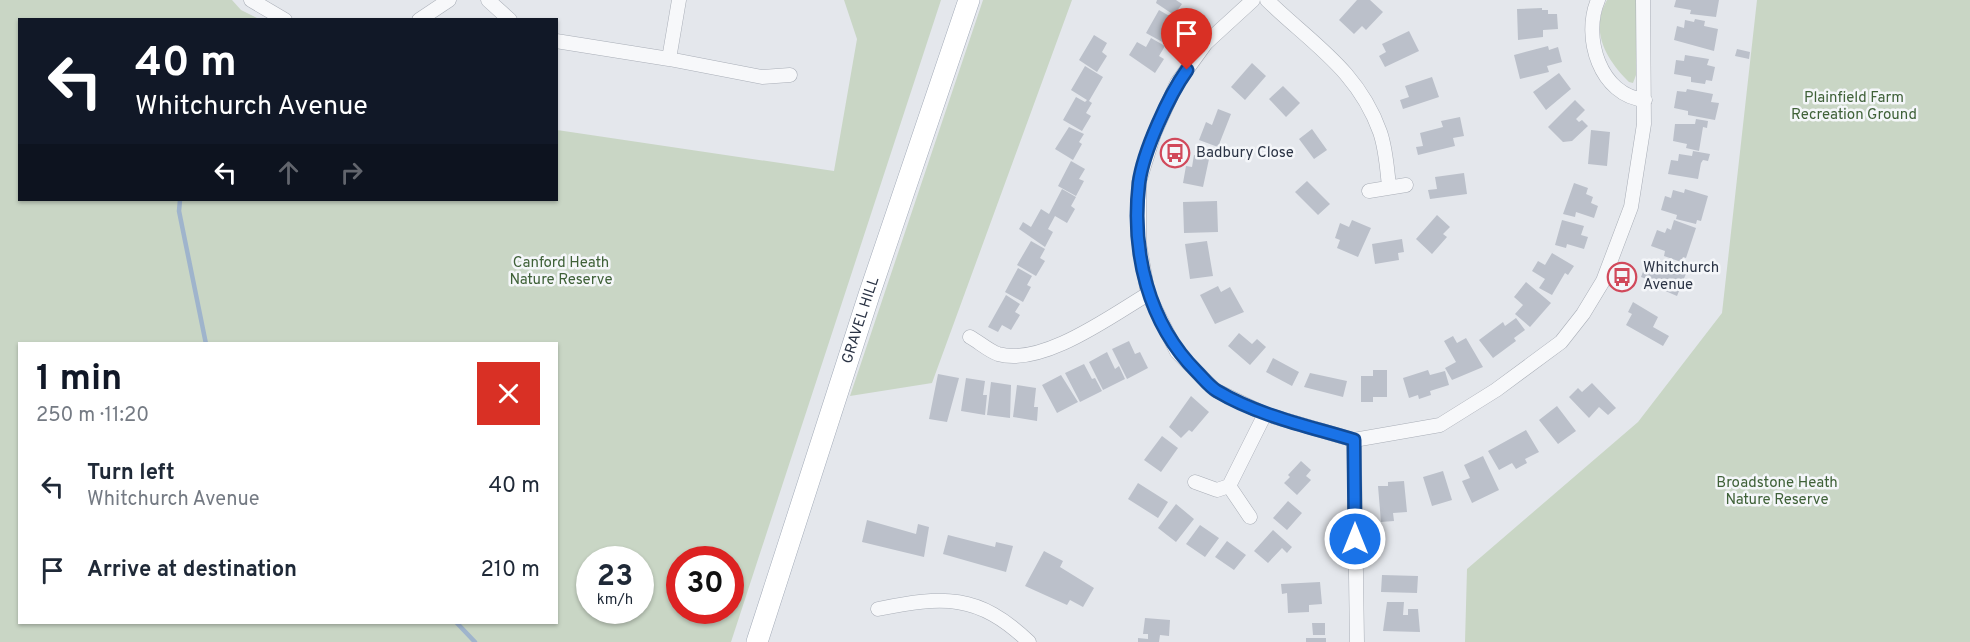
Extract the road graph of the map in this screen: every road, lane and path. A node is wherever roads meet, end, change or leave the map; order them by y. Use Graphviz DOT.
graph roads {
  1 [pos="251,0"];
  2 [pos="449,0"];
  3 [pos="488,0"];
  4 [pos="679,0"];
  5 [pos="969,0"];
  6 [pos="1253,0"];
  7 [pos="1267,0"];
  8 [pos="1598,0"];
  9 [pos="1643,0"];
  10 [pos="282,18"];
  11 [pos="422,18"];
  12 [pos="508,18"];
  13 [pos="558,40"];
  14 [pos="669,59"];
  15 [pos="790,75"];
  16 [pos="1645,100"];
  17 [pos="1406,185"];
  18 [pos="1389,186"];
  19 [pos="1369,190"];
  20 [pos="1148,294"];
  21 [pos="970,337"];
  22 [pos="1265,414"];
  23 [pos="1354,440"];
  24 [pos="1195,482"];
  25 [pos="1229,486"];
  26 [pos="1250,517"];
  27 [pos="878,609"];
  28 [pos="757,642"];
  29 [pos="1029,642"];
  30 [pos="1358,642"];
  1 -- 10 [label="street"];
  2 -- 11 [label="street"];
  3 -- 12 [label="street"];
  4 -- 14 [label="street"];
  5 -- 28 [label="main road, GRAVEL HILL"];
  6 -- 20 [label="street"];
  7 -- 18 [label="street"];
  8 -- 16 [label="street"];
  9 -- 16 [label="street"];
  13 -- 14 [label="street"];
  14 -- 15 [label="street"];
  16 -- 23 [label="street"];
  17 -- 18 [label="street"];
  18 -- 19 [label="street"];
  20 -- 21 [label="street"];
  20 -- 22 [label="street"];
  22 -- 23 [label="street"];
  22 -- 25 [label="street"];
  23 -- 30 [label="street"];
  24 -- 25 [label="street"];
  25 -- 26 [label="street"];
  27 -- 29 [label="street"];
}
